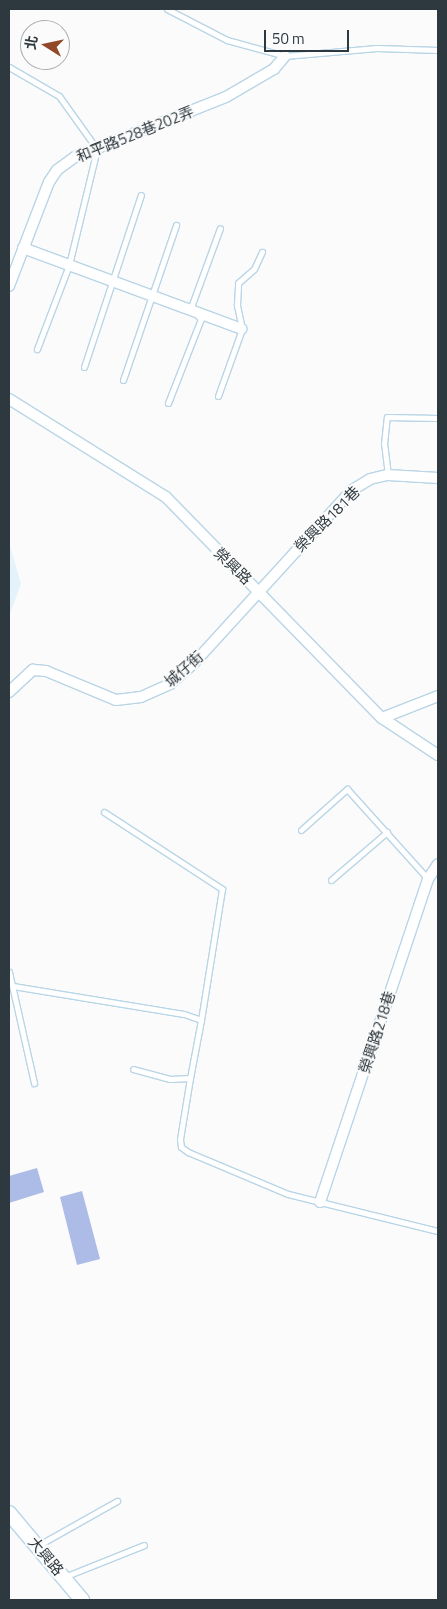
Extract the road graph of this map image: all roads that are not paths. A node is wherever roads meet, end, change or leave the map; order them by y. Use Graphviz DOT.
graph roads {
  1 [pos="167,9"];
  2 [pos="438,50"];
  3 [pos="285,56"];
  4 [pos="9,67"];
  5 [pos="97,149"];
  6 [pos="140,195"];
  7 [pos="176,225"];
  8 [pos="220,228"];
  9 [pos="23,248"];
  10 [pos="262,252"];
  11 [pos="69,265"];
  12 [pos="113,282"];
  13 [pos="9,286"];
  14 [pos="152,296"];
  15 [pos="189,309"];
  16 [pos="242,329"];
  17 [pos="37,349"];
  18 [pos="84,366"];
  19 [pos="123,380"];
  20 [pos="218,396"];
  21 [pos="9,400"];
  22 [pos="168,403"];
  23 [pos="438,418"];
  24 [pos="388,475"];
  25 [pos="438,478"];
  26 [pos="260,592"];
  27 [pos="9,692"];
  28 [pos="438,696"];
  29 [pos="382,718"];
  30 [pos="438,755"];
  31 [pos="104,812"];
  32 [pos="301,830"];
  33 [pos="387,832"];
  34 [pos="438,864"];
  35 [pos="428,879"];
  36 [pos="331,880"];
  37 [pos="9,972"];
  38 [pos="13,986"];
  39 [pos="201,1020"];
  40 [pos="133,1069"];
  41 [pos="190,1078"];
  42 [pos="34,1083"];
  43 [pos="320,1202"];
  44 [pos="438,1230"];
  45 [pos="117,1501"];
  46 [pos="9,1513"];
  47 [pos="144,1544"];
  48 [pos="37,1546"];
  49 [pos="63,1578"];
  50 [pos="79,1599"];
  1 -- 3 [label="lane"];
  2 -- 3 [label="lane"];
  3 -- 5 [label="street, 和平路528巷202弄"];
  4 -- 5 [label="lane"];
  5 -- 9 [label="street, 和平路528巷202弄"];
  5 -- 11 [label="lane"];
  6 -- 12 [label="lane"];
  7 -- 14 [label="lane"];
  8 -- 15 [label="lane"];
  9 -- 11 [label="street"];
  9 -- 13 [label="street, 和平路528巷202弄"];
  10 -- 16 [label="lane"];
  11 -- 12 [label="street"];
  11 -- 17 [label="lane"];
  12 -- 14 [label="street"];
  12 -- 18 [label="lane"];
  14 -- 15 [label="street"];
  14 -- 19 [label="lane"];
  15 -- 16 [label="street"];
  15 -- 22 [label="lane"];
  16 -- 20 [label="lane"];
  21 -- 26 [label="street, 榮興路"];
  23 -- 24 [label="lane"];
  24 -- 25 [label="street, 榮興路181巷"];
  24 -- 26 [label="street, 榮興路181巷"];
  26 -- 27 [label="street, 城仔街"];
  26 -- 29 [label="street, 榮興路"];
  28 -- 29 [label="street"];
  29 -- 30 [label="street, 榮興路"];
  31 -- 39 [label="lane"];
  32 -- 33 [label="lane"];
  33 -- 35 [label="lane"];
  33 -- 36 [label="lane"];
  34 -- 35 [label="street, 榮興路218巷"];
  35 -- 43 [label="street, 榮興路218巷"];
  37 -- 38 [label="lane"];
  38 -- 39 [label="lane"];
  38 -- 42 [label="lane"];
  39 -- 41 [label="lane"];
  40 -- 41 [label="lane"];
  41 -- 43 [label="lane"];
  43 -- 44 [label="lane"];
  45 -- 48 [label="lane"];
  46 -- 48 [label="street, 大興路"];
  47 -- 49 [label="lane"];
  48 -- 49 [label="street, 大興路"];
  49 -- 50 [label="street, 大興路"];
}
